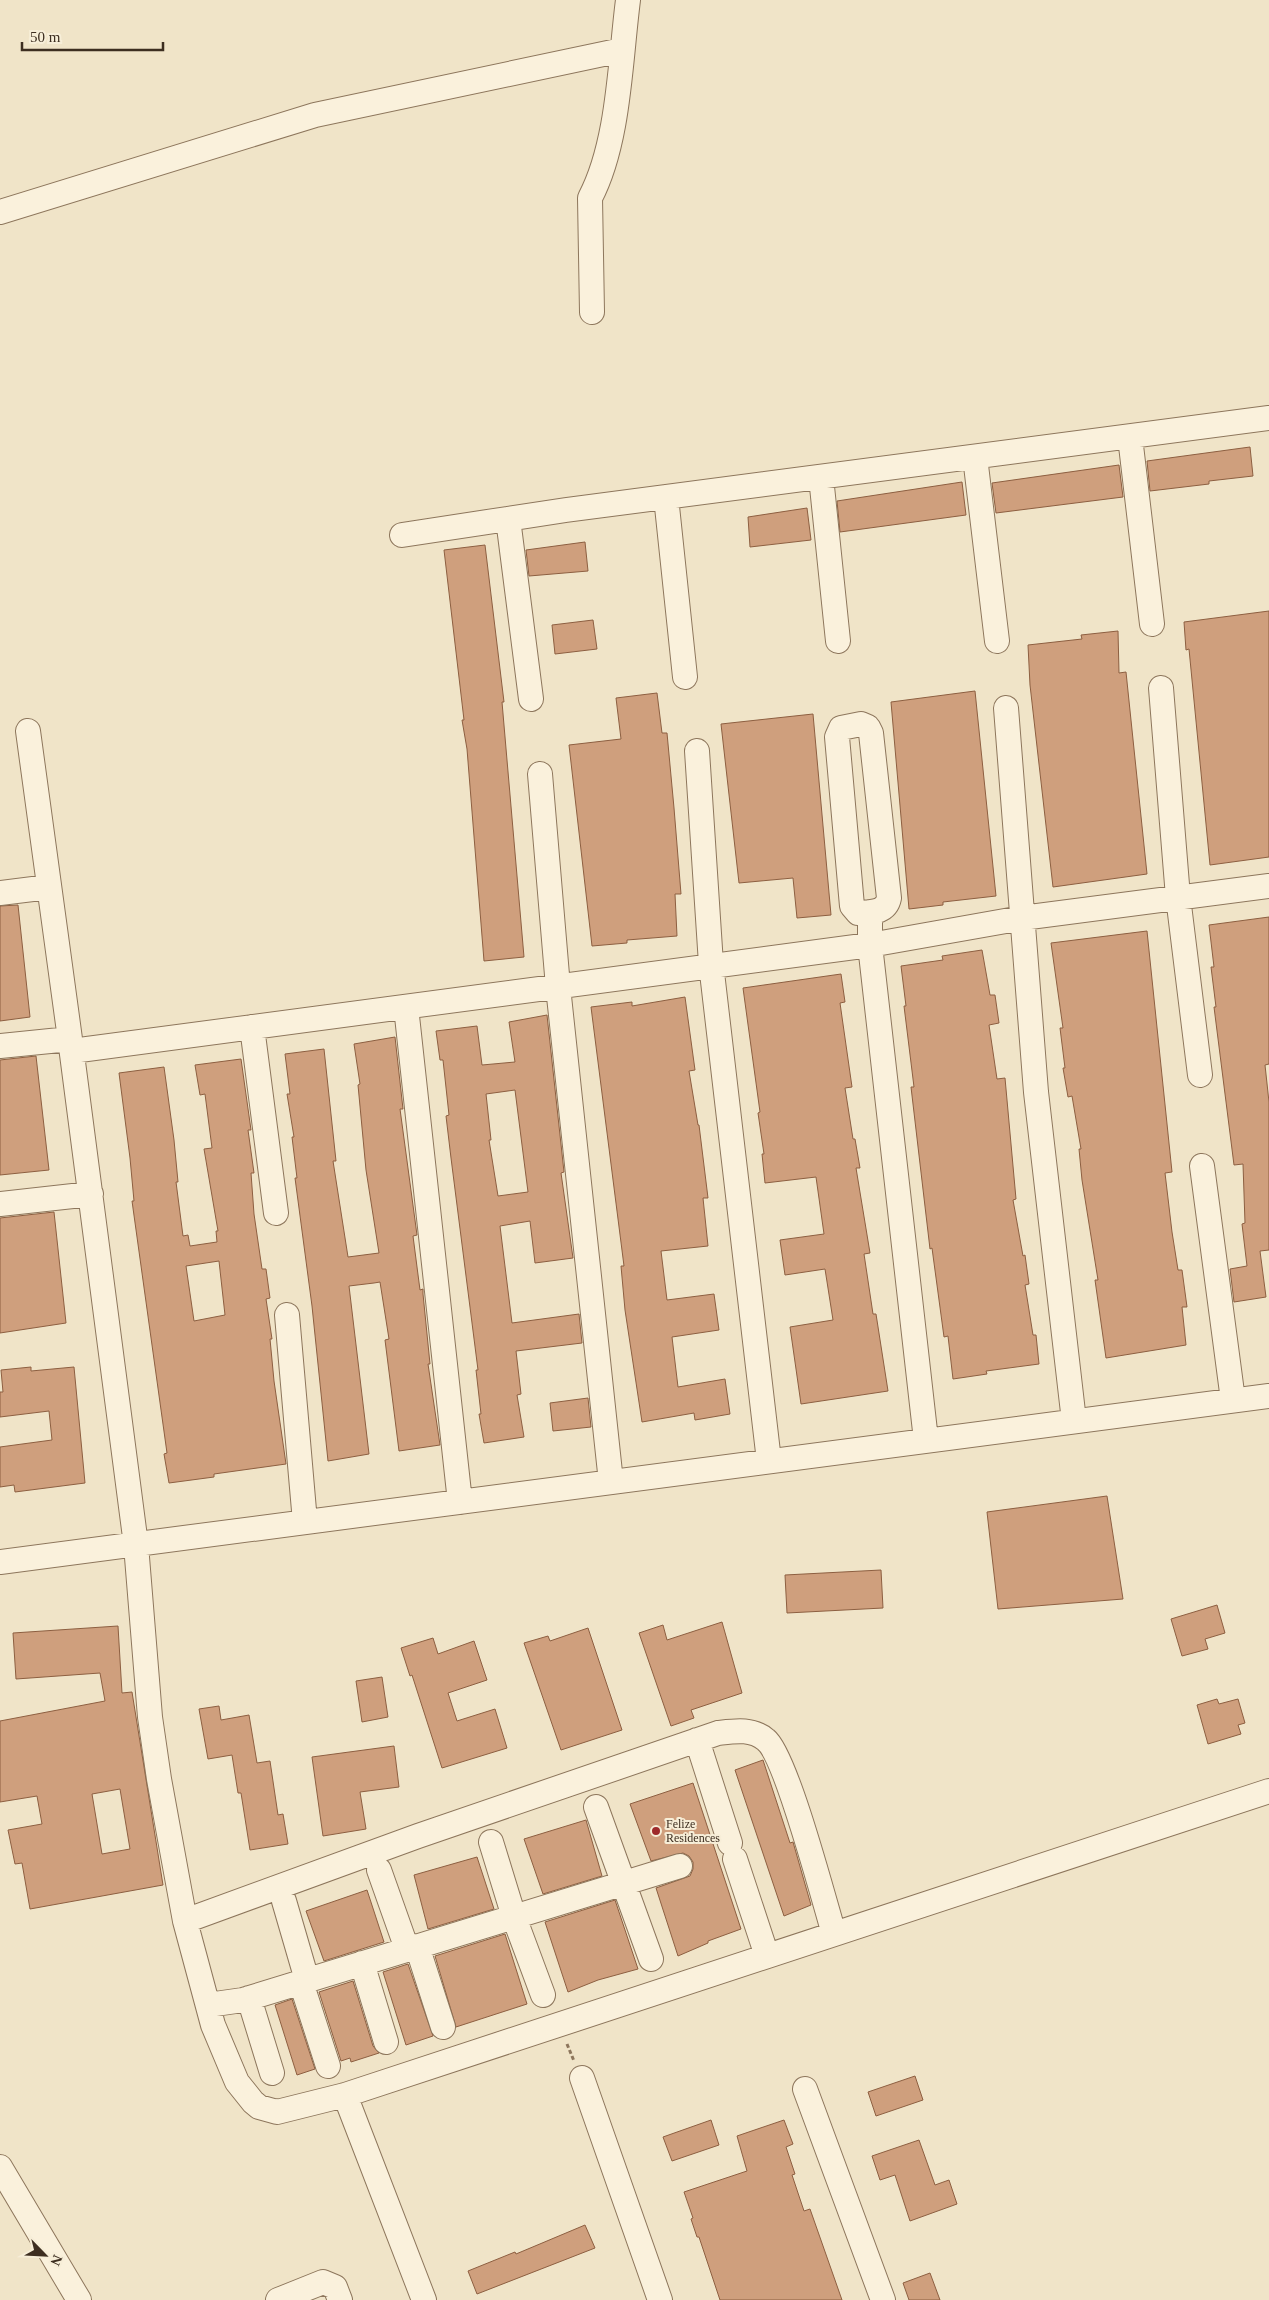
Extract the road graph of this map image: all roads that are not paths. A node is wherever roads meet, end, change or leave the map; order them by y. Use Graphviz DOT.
graph roads {
  1 [pos="628,0"];
  2 [pos="622,50"];
  3 [pos="0,212"];
  4 [pos="592,312"];
  5 [pos="1269,418"];
  6 [pos="1130,437"];
  7 [pos="975,457"];
  8 [pos="821,477"];
  9 [pos="666,497"];
  10 [pos="508,519"];
  11 [pos="402,535"];
  12 [pos="1152,624"];
  13 [pos="838,641"];
  14 [pos="996,641"];
  15 [pos="685,677"];
  16 [pos="1161,688"];
  17 [pos="531,699"];
  18 [pos="1006,708"];
  19 [pos="28,731"];
  20 [pos="697,751"];
  21 [pos="540,774"];
  22 [pos="1269,886"];
  23 [pos="50,887"];
  24 [pos="0,892"];
  25 [pos="1178,898"];
  26 [pos="870,912"];
  27 [pos="1022,918"];
  28 [pos="870,945"];
  29 [pos="712,964"];
  30 [pos="558,987"];
  31 [pos="406,1007"];
  32 [pos="252,1027"];
  33 [pos="71,1045"];
  34 [pos="0,1046"];
  35 [pos="1200,1075"];
  36 [pos="1202,1166"];
  37 [pos="91,1194"];
  38 [pos="0,1204"];
  39 [pos="276,1213"];
  40 [pos="287,1315"];
  41 [pos="1269,1396"];
  42 [pos="1233,1400"];
  43 [pos="1074,1421"];
  44 [pos="926,1440"];
  45 [pos="769,1461"];
  46 [pos="611,1482"];
  47 [pos="460,1502"];
  48 [pos="305,1522"];
  49 [pos="136,1545"];
  50 [pos="0,1562"];
  51 [pos="697,1740"];
  52 [pos="1269,1790"];
  53 [pos="596,1807"];
  54 [pos="491,1842"];
  55 [pos="680,1866"];
  56 [pos="379,1870"];
  57 [pos="623,1884"];
  58 [pos="284,1901"];
  59 [pos="514,1917"];
  60 [pos="185,1921"];
  61 [pos="834,1934"];
  62 [pos="412,1948"];
  63 [pos="767,1956"];
  64 [pos="651,1960"];
  65 [pos="362,1963"];
  66 [pos="304,1981"];
  67 [pos="543,1995"];
  68 [pos="249,1998"];
  69 [pos="208,2006"];
  70 [pos="442,2027"];
  71 [pos="386,2042"];
  72 [pos="328,2066"];
  73 [pos="272,2073"];
  74 [pos="582,2078"];
  75 [pos="805,2089"];
  76 [pos="345,2095"];
  77 [pos="0,2167"];
  78 [pos="79,2300"];
  79 [pos="278,2300"];
  80 [pos="340,2300"];
  81 [pos="424,2300"];
  82 [pos="660,2300"];
  83 [pos="883,2300"];
  1 -- 2 [label="street"];
  2 -- 3 [label="street"];
  2 -- 4 [label="street"];
  5 -- 6 [label="street"];
  6 -- 7 [label="street"];
  6 -- 12 [label="street"];
  7 -- 8 [label="street"];
  7 -- 14 [label="street"];
  8 -- 9 [label="street"];
  8 -- 13 [label="street"];
  9 -- 10 [label="street"];
  9 -- 15 [label="street"];
  10 -- 11 [label="street"];
  10 -- 17 [label="street"];
  16 -- 25 [label="street"];
  18 -- 27 [label="street"];
  19 -- 23 [label="street"];
  20 -- 29 [label="street"];
  21 -- 30 [label="street"];
  22 -- 25 [label="street"];
  23 -- 24 [label="street"];
  23 -- 33 [label="street"];
  25 -- 27 [label="street"];
  25 -- 35 [label="street"];
  26 -- 26 [label="street"];
  26 -- 28 [label="street"];
  27 -- 28 [label="street"];
  27 -- 43 [label="street"];
  28 -- 29 [label="street"];
  28 -- 44 [label="street"];
  29 -- 30 [label="street"];
  29 -- 45 [label="street"];
  30 -- 31 [label="street"];
  30 -- 46 [label="street"];
  31 -- 32 [label="street"];
  31 -- 47 [label="street"];
  32 -- 33 [label="street"];
  32 -- 39 [label="street"];
  33 -- 34 [label="street"];
  33 -- 37 [label="street"];
  36 -- 42 [label="street"];
  37 -- 38 [label="street"];
  37 -- 49 [label="street"];
  40 -- 48 [label="street"];
  41 -- 42 [label="street"];
  42 -- 43 [label="street"];
  43 -- 44 [label="street"];
  44 -- 45 [label="street"];
  45 -- 46 [label="street"];
  46 -- 47 [label="street"];
  47 -- 48 [label="street"];
  48 -- 49 [label="street"];
  49 -- 50 [label="street"];
  49 -- 60 [label="street"];
  51 -- 60 [label="street"];
  51 -- 61 [label="street"];
  51 -- 63 [label="street"];
  52 -- 61 [label="street"];
  53 -- 57 [label="street"];
  54 -- 59 [label="street"];
  55 -- 57 [label="street"];
  56 -- 62 [label="street"];
  57 -- 59 [label="street"];
  57 -- 64 [label="street"];
  58 -- 66 [label="street"];
  59 -- 62 [label="street"];
  59 -- 67 [label="street"];
  60 -- 69 [label="street"];
  61 -- 63 [label="street"];
  62 -- 65 [label="street"];
  62 -- 70 [label="street"];
  63 -- 76 [label="street"];
  65 -- 66 [label="street"];
  65 -- 71 [label="street"];
  66 -- 68 [label="street"];
  66 -- 72 [label="street"];
  68 -- 69 [label="street"];
  68 -- 73 [label="street"];
  69 -- 76 [label="street"];
  74 -- 82 [label="street"];
  75 -- 83 [label="street"];
  76 -- 81 [label="street"];
  77 -- 78 [label="street"];
  79 -- 80 [label="street"];
}
